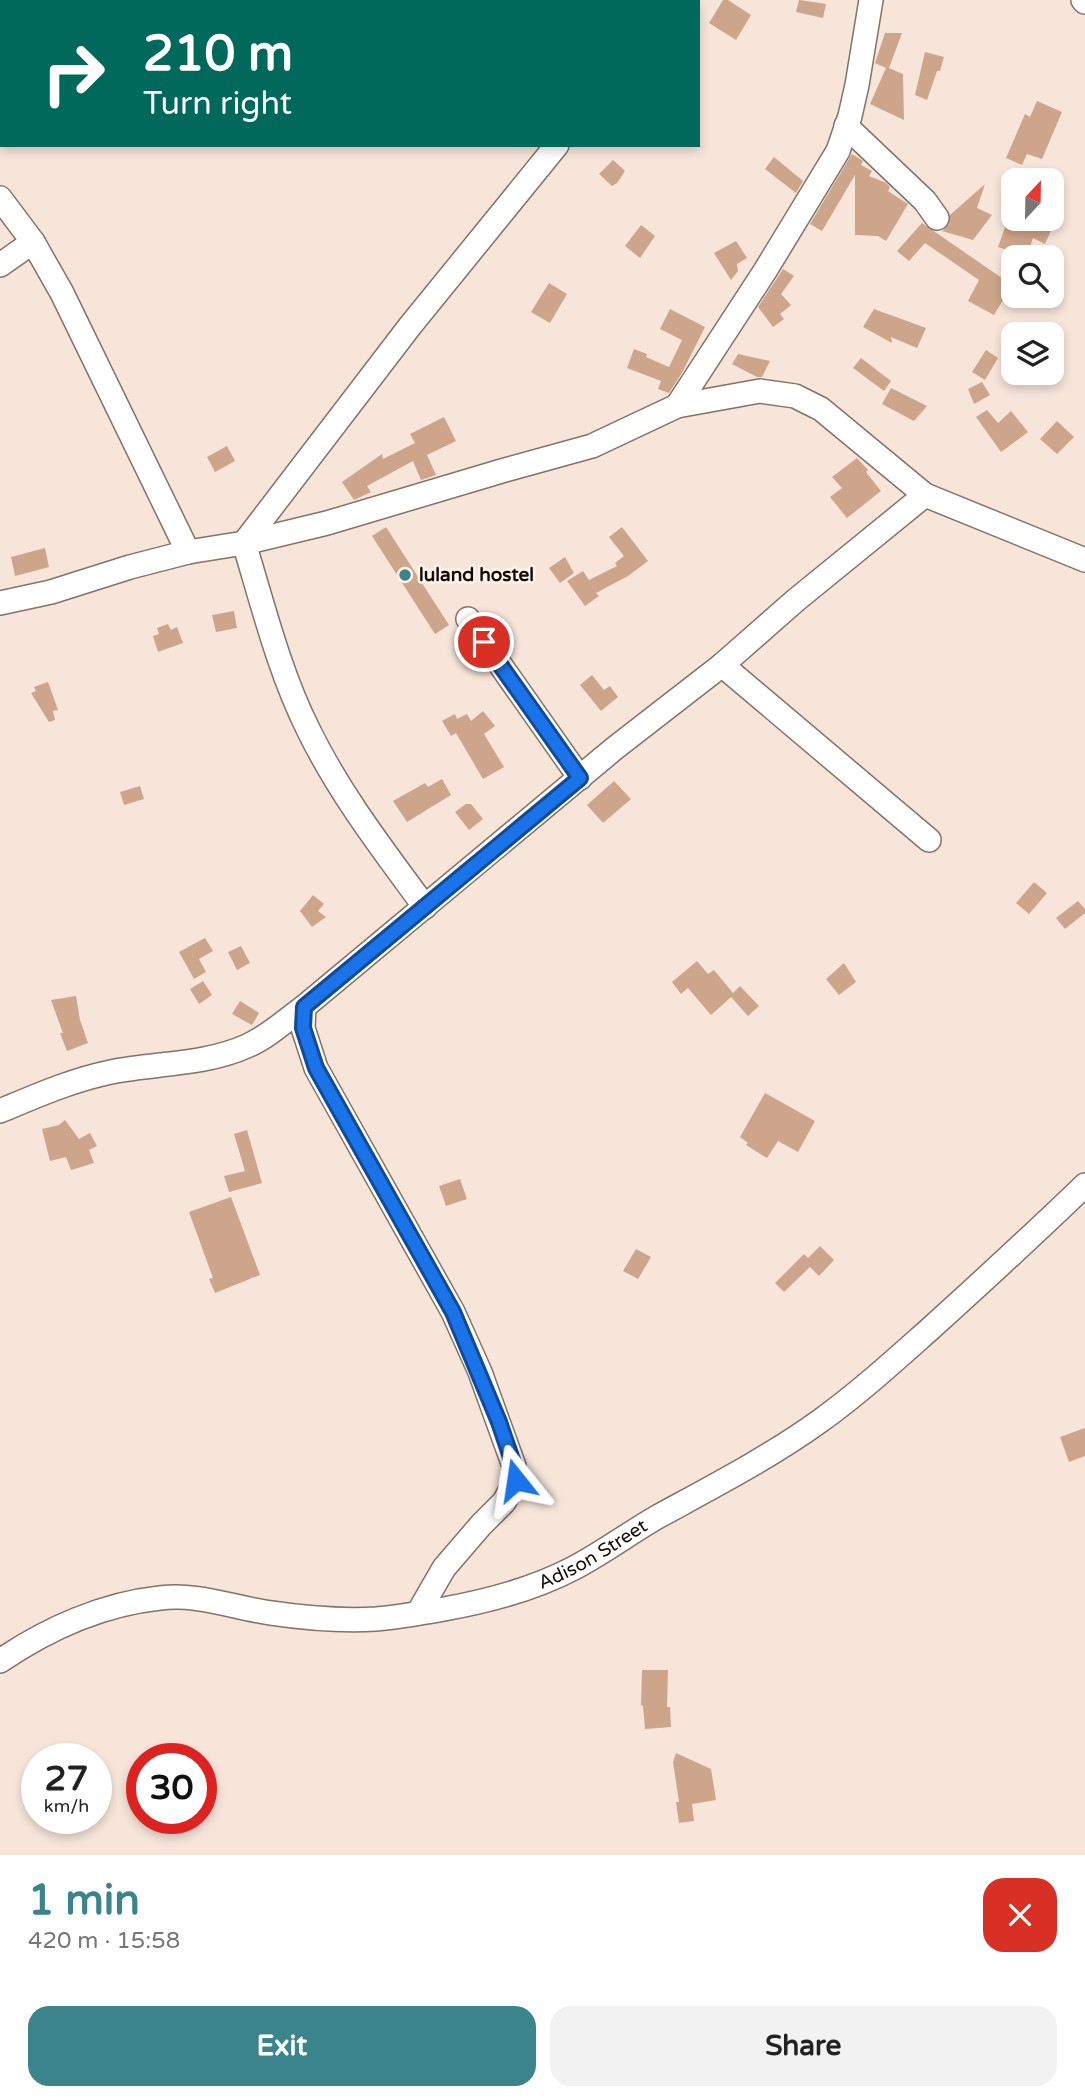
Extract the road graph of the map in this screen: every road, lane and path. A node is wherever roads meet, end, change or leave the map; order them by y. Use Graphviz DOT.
graph roads {
  1 [pos="871,0"];
  2 [pos="846,126"];
  3 [pos="555,147"];
  4 [pos="0,198"];
  5 [pos="937,218"];
  6 [pos="33,242"];
  7 [pos="0,265"];
  8 [pos="677,406"];
  9 [pos="925,495"];
  10 [pos="244,543"];
  11 [pos="188,552"];
  12 [pos="1085,560"];
  13 [pos="0,603"];
  14 [pos="468,620"];
  15 [pos="722,665"];
  16 [pos="580,778"];
  17 [pos="929,840"];
  18 [pos="425,907"];
  19 [pos="304,1007"];
  20 [pos="0,1111"];
  21 [pos="1085,1185"];
  22 [pos="418,1613"];
  23 [pos="0,1661"];
  1 -- 2 [label="street"];
  2 -- 5 [label="street"];
  2 -- 8 [label="street"];
  3 -- 10 [label="street"];
  4 -- 6 [label="street"];
  6 -- 7 [label="street"];
  6 -- 11 [label="street"];
  8 -- 9 [label="street"];
  8 -- 10 [label="street"];
  9 -- 12 [label="street"];
  9 -- 15 [label="street"];
  10 -- 11 [label="street"];
  10 -- 18 [label="street"];
  11 -- 13 [label="street"];
  14 -- 16 [label="street"];
  15 -- 16 [label="street"];
  15 -- 17 [label="street"];
  16 -- 18 [label="street"];
  18 -- 19 [label="street"];
  19 -- 20 [label="street"];
  19 -- 22 [label="street"];
  21 -- 22 [label="street, Adison Street"];
  22 -- 23 [label="street, Adison Street"];
}
